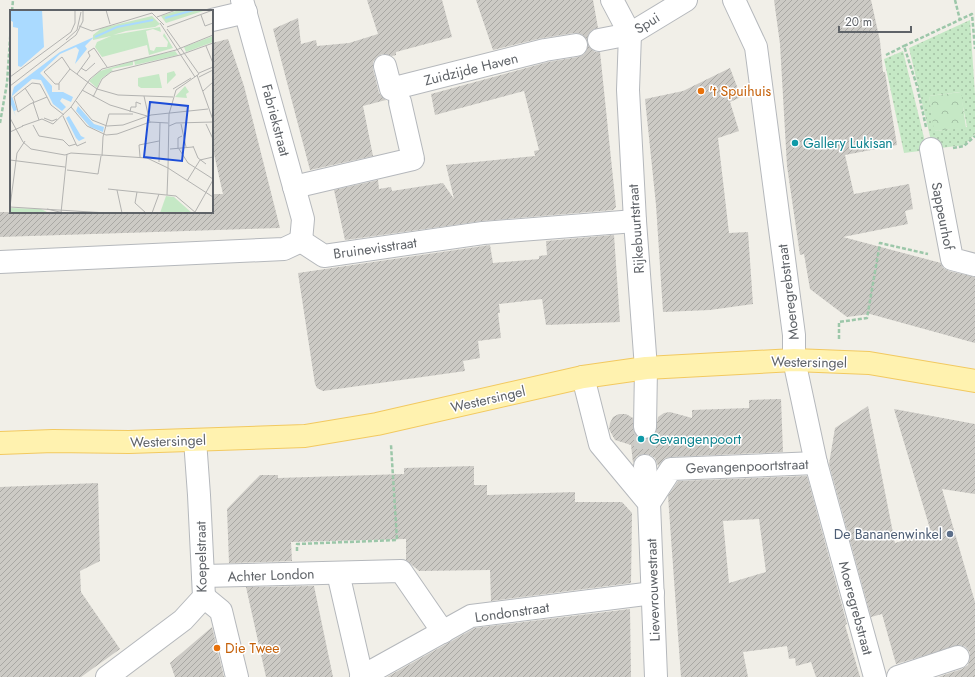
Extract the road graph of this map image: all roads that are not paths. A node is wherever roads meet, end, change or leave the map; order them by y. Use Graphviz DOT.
graph roads {
  1 [pos="612,0"];
  2 [pos="686,0"];
  3 [pos="734,0"];
  4 [pos="244,6"];
  5 [pos="213,20"];
  6 [pos="630,34"];
  7 [pos="599,40"];
  8 [pos="576,45"];
  9 [pos="385,66"];
  10 [pos="400,102"];
  11 [pos="931,149"];
  12 [pos="294,188"];
  13 [pos="634,221"];
  14 [pos="301,241"];
  15 [pos="0,262"];
  16 [pos="975,265"];
  17 [pos="794,360"];
  18 [pos="646,368"];
  19 [pos="583,377"];
  20 [pos="975,381"];
  21 [pos="645,427"];
  22 [pos="194,440"];
  23 [pos="0,444"];
  24 [pos="816,463"];
  25 [pos="645,466"];
  26 [pos="649,503"];
  27 [pos="338,573"];
  28 [pos="203,586"];
  29 [pos="653,593"];
  30 [pos="443,632"];
  31 [pos="958,657"];
  32 [pos="107,677"];
  33 [pos="237,677"];
  34 [pos="361,677"];
  35 [pos="656,677"];
  36 [pos="875,677"];
  37 [pos="898,677"];
  1 -- 6 [label="street"];
  2 -- 6 [label="street, Spui"];
  3 -- 17 [label="street, Moeregrebstraat"];
  4 -- 5 [label="street"];
  4 -- 12 [label="street, Fabriekstraat"];
  6 -- 7 [label="street"];
  6 -- 13 [label="street, Rijkebuurtstraat"];
  8 -- 9 [label="street, Zuidzijde Haven"];
  10 -- 12 [label="street"];
  11 -- 16 [label="street, Sappeurhof"];
  12 -- 14 [label="street, Fabriekstraat"];
  13 -- 14 [label="street, Bruinevisstraat"];
  13 -- 18 [label="street, Rijkebuurtstraat"];
  14 -- 15 [label="street"];
  17 -- 18 [label="main road, Westersingel"];
  17 -- 20 [label="main road, Westersingel"];
  17 -- 24 [label="street, Moeregrebstraat"];
  18 -- 19 [label="main road, Westersingel"];
  18 -- 21 [label="street"];
  19 -- 22 [label="main road, Westersingel"];
  19 -- 26 [label="street"];
  22 -- 23 [label="main road, Westersingel"];
  22 -- 28 [label="street, Koepelstraat"];
  24 -- 26 [label="street, Gevangenpoortstraat"];
  24 -- 36 [label="street, Moeregrebstraat"];
  25 -- 26 [label="street, Lievevrouwestraat"];
  26 -- 29 [label="street, Lievevrouwestraat"];
  27 -- 28 [label="street, Achter London"];
  27 -- 30 [label="street, Achter London"];
  27 -- 34 [label="street"];
  28 -- 32 [label="street, Koepelstraat"];
  28 -- 33 [label="street"];
  29 -- 30 [label="street, Londonstraat"];
  29 -- 35 [label="street, Lievevrouwestraat"];
  30 -- 34 [label="street, Londonstraat"];
  31 -- 37 [label="street"];
}
